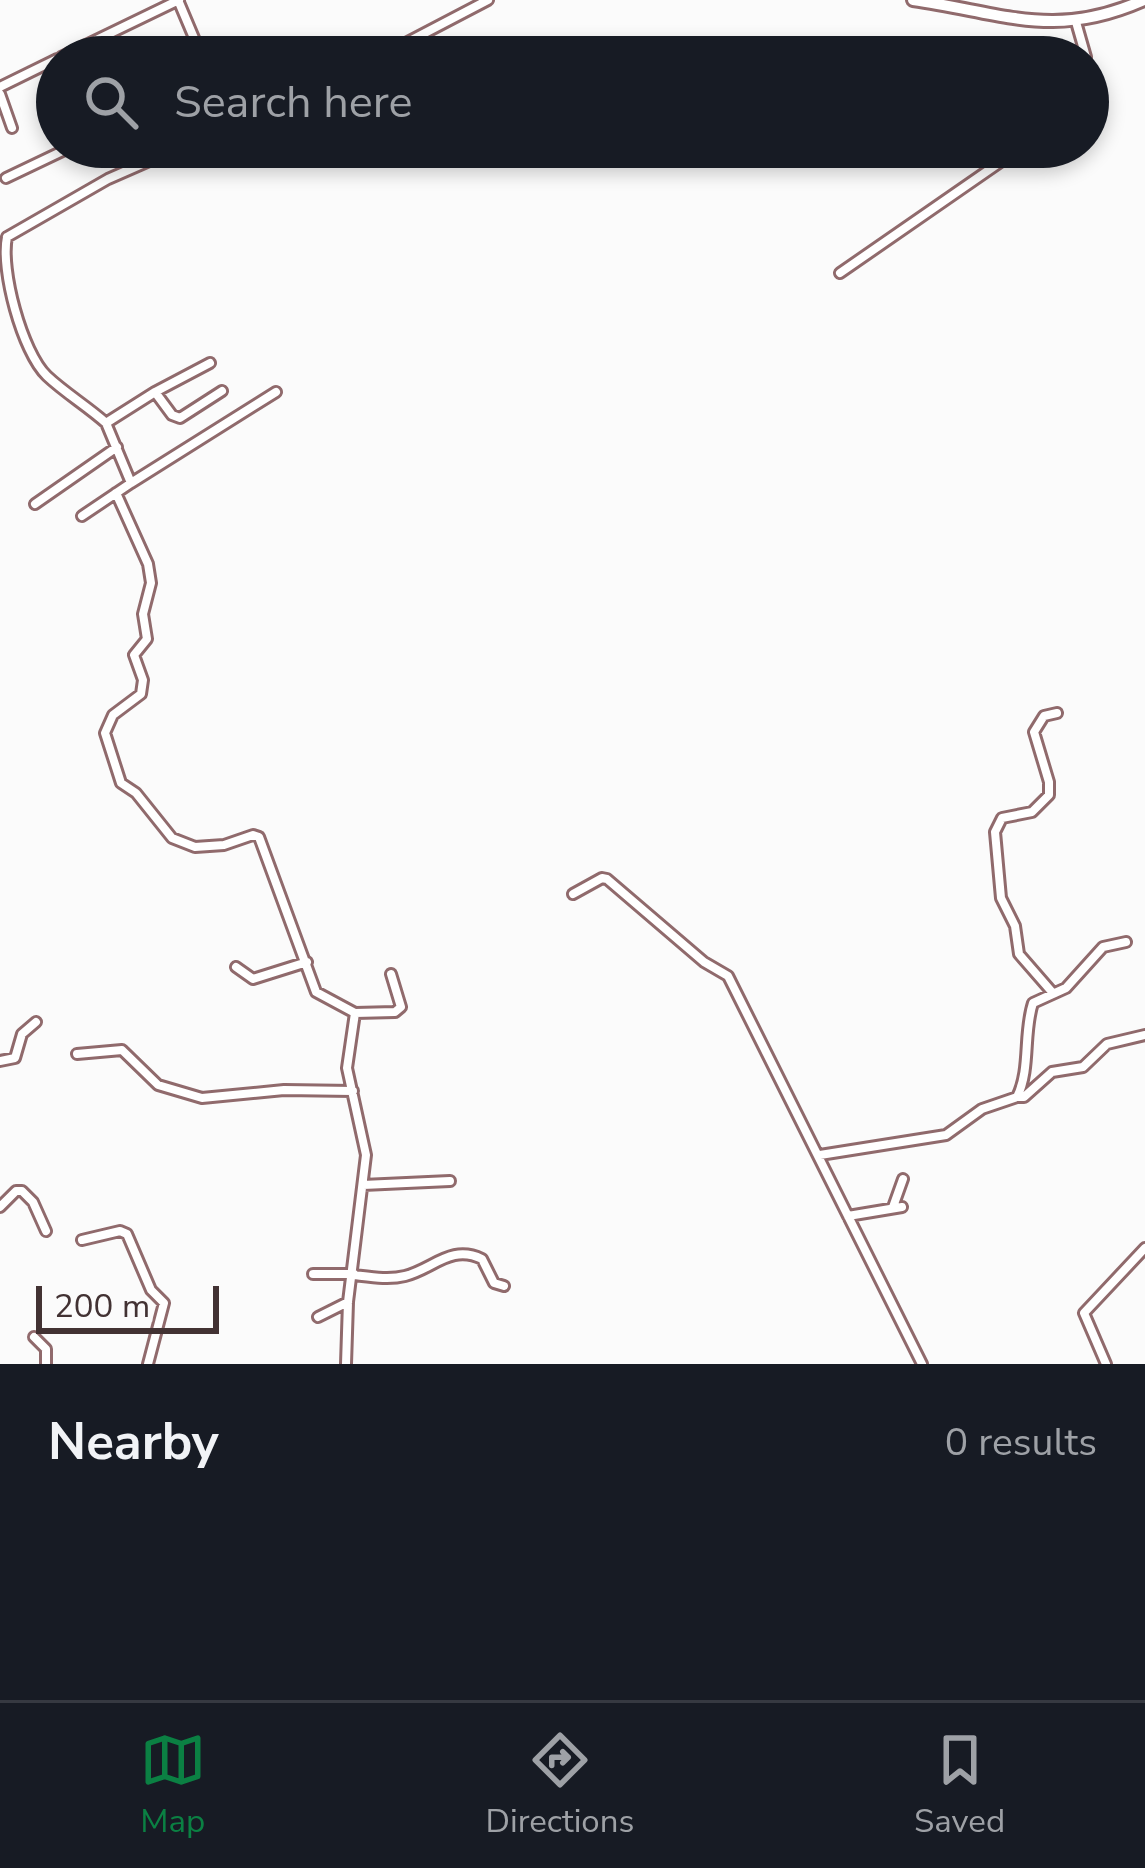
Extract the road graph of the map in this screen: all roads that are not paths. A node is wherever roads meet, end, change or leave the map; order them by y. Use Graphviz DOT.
graph roads {
  1 [pos="178,0"];
  2 [pos="488,0"];
  3 [pos="914,0"];
  4 [pos="1144,0"];
  5 [pos="1118,5"];
  6 [pos="1076,22"];
  7 [pos="104,36"];
  8 [pos="193,36"];
  9 [pos="419,36"];
  10 [pos="1080,36"];
  11 [pos="36,70"];
  12 [pos="0,90"];
  13 [pos="12,128"];
  14 [pos="36,164"];
  15 [pos="133,168"];
  16 [pos="992,168"];
  17 [pos="6,178"];
  18 [pos="3,238"];
  19 [pos="840,273"];
  20 [pos="209,363"];
  21 [pos="221,391"];
  22 [pos="155,392"];
  23 [pos="276,392"];
  24 [pos="106,424"];
  25 [pos="117,447"];
  26 [pos="131,482"];
  27 [pos="116,493"];
  28 [pos="35,504"];
  29 [pos="82,516"];
  30 [pos="1057,713"];
  31 [pos="573,894"];
  32 [pos="1126,942"];
  33 [pos="307,962"];
  34 [pos="236,967"];
  35 [pos="391,974"];
  36 [pos="1052,992"];
  37 [pos="355,1013"];
  38 [pos="36,1022"];
  39 [pos="1145,1035"];
  40 [pos="77,1054"];
  41 [pos="0,1061"];
  42 [pos="353,1091"];
  43 [pos="1017,1097"];
  44 [pos="820,1154"];
  45 [pos="903,1178"];
  46 [pos="450,1181"];
  47 [pos="363,1185"];
  48 [pos="0,1207"];
  49 [pos="848,1216"];
  50 [pos="46,1231"];
  51 [pos="82,1240"];
  52 [pos="1145,1248"];
  53 [pos="313,1274"];
  54 [pos="354,1275"];
  55 [pos="504,1286"];
  56 [pos="348,1302"];
  57 [pos="317,1317"];
  58 [pos="34,1336"];
  59 [pos="46,1364"];
  60 [pos="148,1364"];
  61 [pos="346,1364"];
  62 [pos="922,1364"];
  63 [pos="1106,1364"];
  1 -- 7 [label="street"];
  1 -- 8 [label="street"];
  2 -- 9 [label="street"];
  3 -- 6 [label="street"];
  4 -- 5 [label="street"];
  5 -- 6 [label="street"];
  6 -- 10 [label="street"];
  11 -- 12 [label="street"];
  12 -- 13 [label="street"];
  14 -- 17 [label="street"];
  15 -- 18 [label="street"];
  16 -- 19 [label="street"];
  18 -- 24 [label="street"];
  20 -- 22 [label="street"];
  21 -- 22 [label="street"];
  22 -- 24 [label="street"];
  23 -- 26 [label="street"];
  24 -- 25 [label="street"];
  25 -- 26 [label="street"];
  25 -- 28 [label="street"];
  26 -- 27 [label="street"];
  27 -- 29 [label="street"];
  27 -- 33 [label="street"];
  30 -- 36 [label="street"];
  31 -- 44 [label="street"];
  32 -- 36 [label="street"];
  33 -- 34 [label="street"];
  33 -- 37 [label="street"];
  35 -- 37 [label="street"];
  36 -- 43 [label="street"];
  37 -- 42 [label="street"];
  38 -- 41 [label="street"];
  39 -- 43 [label="street"];
  40 -- 42 [label="street"];
  42 -- 47 [label="street"];
  43 -- 44 [label="street"];
  44 -- 49 [label="street"];
  45 -- 49 [label="street"];
  46 -- 47 [label="street"];
  47 -- 54 [label="street"];
  48 -- 50 [label="street"];
  49 -- 62 [label="street"];
  51 -- 60 [label="street"];
  52 -- 63 [label="street"];
  53 -- 54 [label="street"];
  54 -- 55 [label="street"];
  54 -- 56 [label="street"];
  56 -- 57 [label="street"];
  56 -- 61 [label="street"];
  58 -- 59 [label="street"];
}
